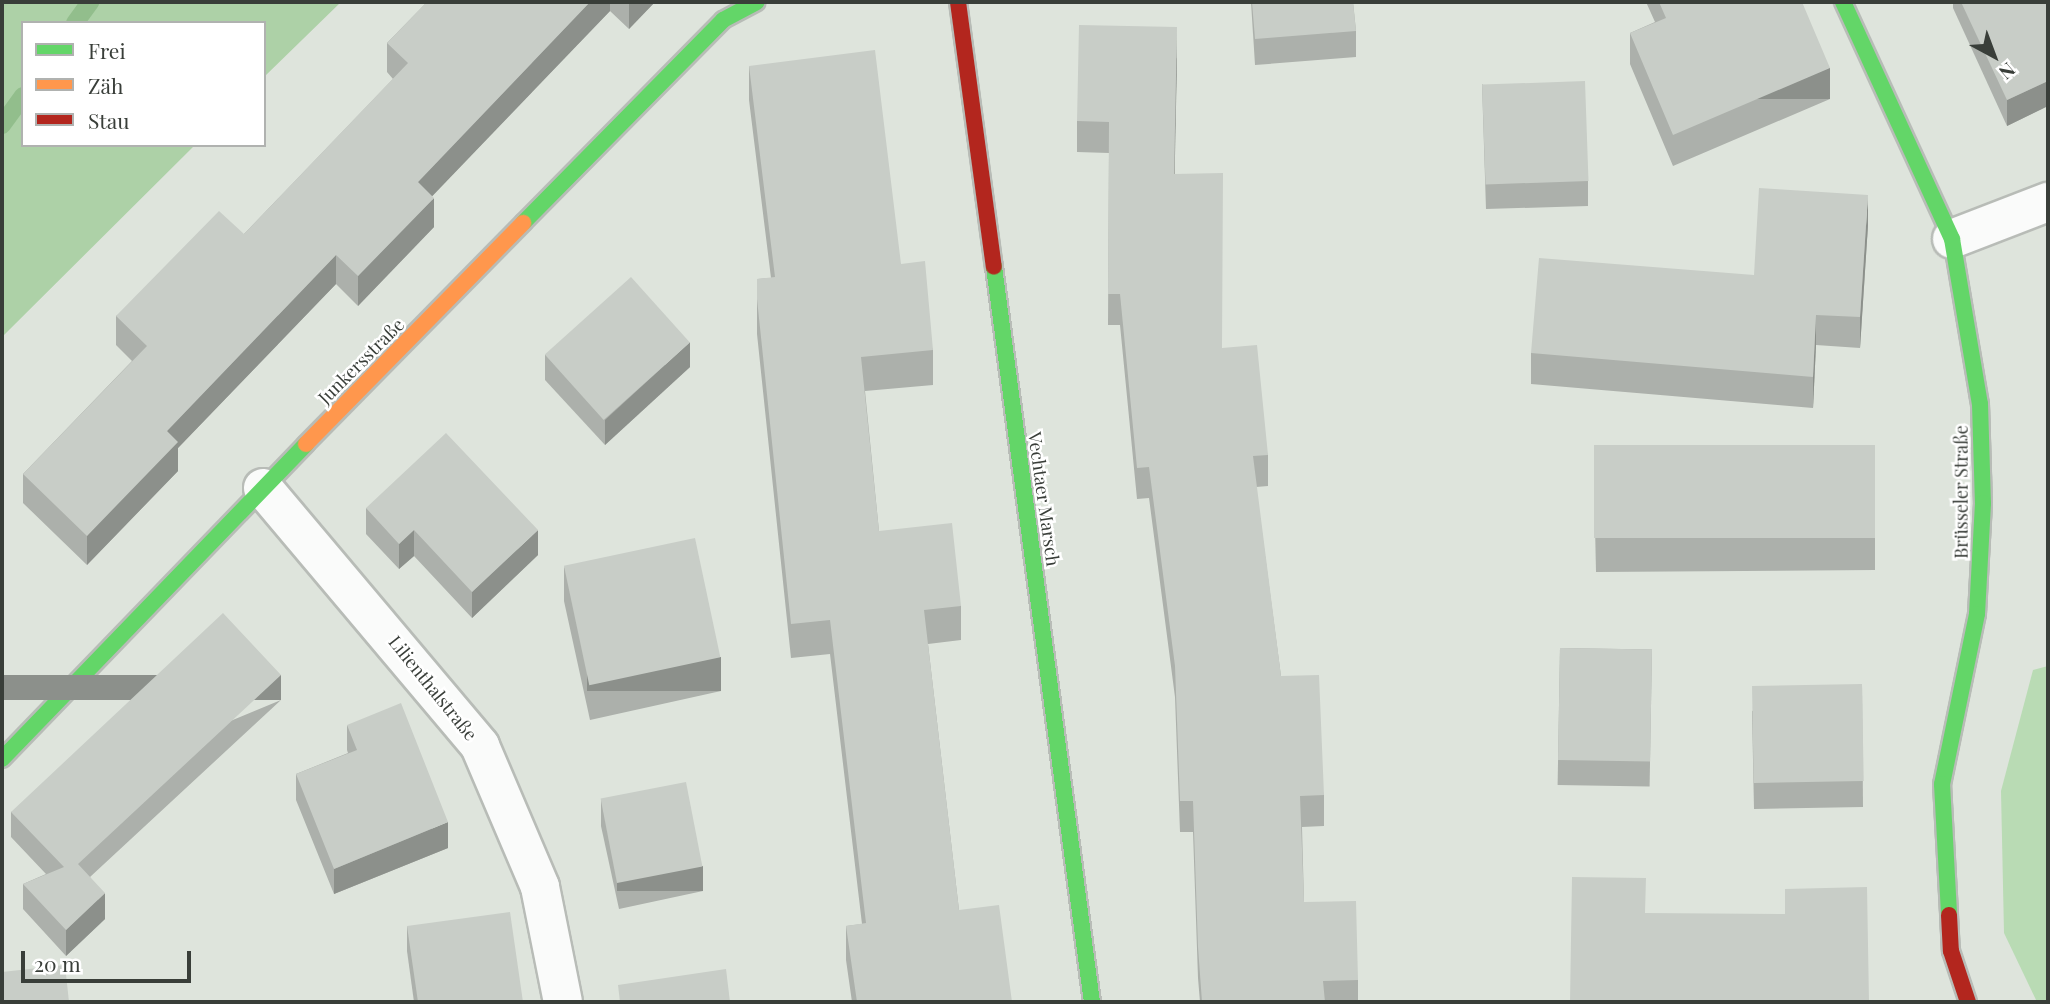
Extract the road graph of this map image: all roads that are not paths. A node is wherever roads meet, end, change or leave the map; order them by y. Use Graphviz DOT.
graph roads {
  1 [pos="757,2"];
  2 [pos="958,2"];
  3 [pos="1843,2"];
  4 [pos="2048,202"];
  5 [pos="1952,239"];
  6 [pos="263,488"];
  7 [pos="2,759"];
  8 [pos="564,1002"];
  9 [pos="1093,1002"];
  10 [pos="1968,1002"];
  1 -- 6 [label="street, Junkersstraße"];
  2 -- 9 [label="street, Vechtaer Marsch"];
  3 -- 5 [label="street, Brüsseler Straße"];
  4 -- 5 [label="street"];
  5 -- 10 [label="street, Brüsseler Straße"];
  6 -- 7 [label="street, Junkersstraße"];
  6 -- 8 [label="street, Lilienthalstraße"];
}
